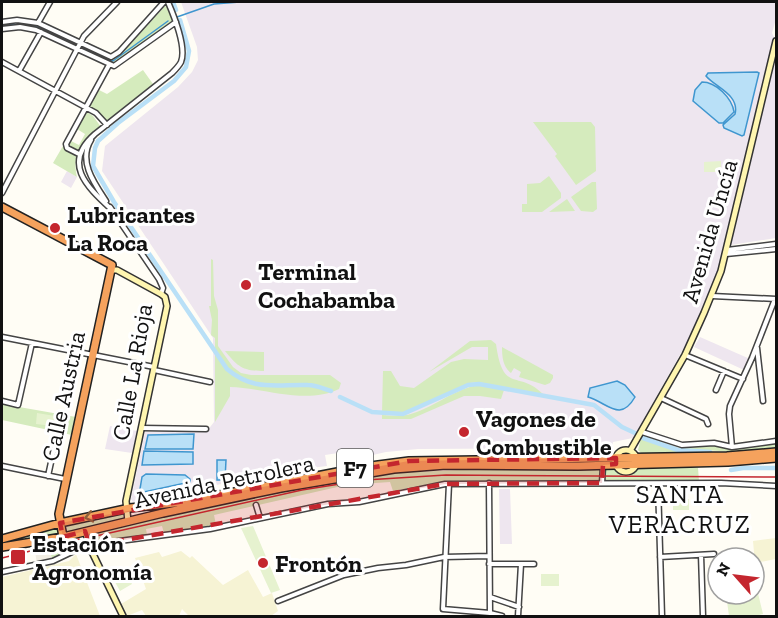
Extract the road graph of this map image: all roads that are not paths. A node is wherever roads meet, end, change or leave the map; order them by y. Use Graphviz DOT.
graph roads {
  1 [pos="50,2"];
  2 [pos="117,2"];
  3 [pos="166,2"];
  4 [pos="2,22"];
  5 [pos="176,22"];
  6 [pos="38,23"];
  7 [pos="2,29"];
  8 [pos="41,32"];
  9 [pos="777,41"];
  10 [pos="81,44"];
  11 [pos="79,50"];
  12 [pos="2,63"];
  13 [pos="109,65"];
  14 [pos="19,72"];
  15 [pos="56,92"];
  16 [pos="85,108"];
  17 [pos="106,124"];
  18 [pos="95,134"];
  19 [pos="79,154"];
  20 [pos="2,194"];
  21 [pos="2,207"];
  22 [pos="111,209"];
  23 [pos="2,212"];
  24 [pos="45,232"];
  25 [pos="777,244"];
  26 [pos="777,249"];
  27 [pos="727,252"];
  28 [pos="113,268"];
  29 [pos="161,294"];
  30 [pos="712,296"];
  31 [pos="776,299"];
  32 [pos="2,337"];
  33 [pos="32,342"];
  34 [pos="756,346"];
  35 [pos="91,355"];
  36 [pos="685,355"];
  37 [pos="154,369"];
  38 [pos="724,371"];
  39 [pos="742,379"];
  40 [pos="210,382"];
  41 [pos="716,390"];
  42 [pos="661,398"];
  43 [pos="2,401"];
  44 [pos="763,401"];
  45 [pos="708,424"];
  46 [pos="142,428"];
  47 [pos="206,429"];
  48 [pos="58,430"];
  49 [pos="642,432"];
  50 [pos="777,441"];
  51 [pos="732,447"];
  52 [pos="777,452"];
  53 [pos="777,458"];
  54 [pos="633,459"];
  55 [pos="604,461"];
  56 [pos="618,461"];
  57 [pos="650,461"];
  58 [pos="2,466"];
  59 [pos="48,476"];
  60 [pos="65,479"];
  61 [pos="489,483"];
  62 [pos="602,483"];
  63 [pos="449,484"];
  64 [pos="658,484"];
  65 [pos="777,486"];
  66 [pos="256,504"];
  67 [pos="126,509"];
  68 [pos="260,518"];
  69 [pos="128,522"];
  70 [pos="60,523"];
  71 [pos="85,531"];
  72 [pos="63,537"];
  73 [pos="2,539"];
  74 [pos="90,546"];
  75 [pos="2,547"];
  76 [pos="701,555"];
  77 [pos="706,555"];
  78 [pos="489,556"];
  79 [pos="444,557"];
  80 [pos="660,557"];
  81 [pos="489,564"];
  82 [pos="521,564"];
  83 [pos="534,564"];
  84 [pos="2,572"];
  85 [pos="490,597"];
  86 [pos="278,601"];
  87 [pos="519,607"];
  88 [pos="490,613"];
  89 [pos="123,616"];
  90 [pos="502,616"];
  91 [pos="518,616"];
  92 [pos="662,616"];
  93 [pos="703,616"];
  1 -- 6 [label="street"];
  2 -- 10 [label="street"];
  3 -- 5 [label="street"];
  3 -- 10 [label="street"];
  4 -- 6 [label="street"];
  5 -- 13 [label="street"];
  5 -- 17 [label="street"];
  6 -- 10 [label="street"];
  7 -- 8 [label="street"];
  8 -- 11 [label="street"];
  8 -- 14 [label="street"];
  9 -- 27 [label="street, Avenida Uncía"];
  10 -- 11 [label="street"];
  11 -- 13 [label="street"];
  11 -- 15 [label="street"];
  12 -- 14 [label="street"];
  13 -- 16 [label="street"];
  14 -- 15 [label="street"];
  15 -- 16 [label="street"];
  15 -- 20 [label="street"];
  16 -- 17 [label="street"];
  16 -- 19 [label="street, Calle La Rioja"];
  17 -- 18 [label="street"];
  18 -- 19 [label="street"];
  18 -- 22 [label="street, Calle La Rioja"];
  19 -- 22 [label="street, Calle La Rioja"];
  21 -- 24 [label="highway"];
  22 -- 29 [label="street, Calle La Rioja"];
  23 -- 24 [label="highway"];
  24 -- 28 [label="highway"];
  25 -- 27 [label="street"];
  26 -- 27 [label="street"];
  27 -- 30 [label="street, Avenida Uncía"];
  28 -- 29 [label="street"];
  28 -- 35 [label="highway, Calle Austria"];
  29 -- 37 [label="street, Calle La Rioja"];
  30 -- 31 [label="street"];
  30 -- 36 [label="street, Avenida Uncía"];
  31 -- 34 [label="street"];
  32 -- 33 [label="street"];
  33 -- 35 [label="street"];
  33 -- 43 [label="street"];
  34 -- 39 [label="street"];
  34 -- 44 [label="street"];
  35 -- 37 [label="street"];
  35 -- 60 [label="highway, Calle Austria"];
  36 -- 38 [label="street"];
  36 -- 42 [label="street, Avenida Uncía"];
  37 -- 40 [label="street"];
  37 -- 46 [label="street, Calle La Rioja"];
  38 -- 39 [label="street"];
  38 -- 41 [label="street"];
  39 -- 51 [label="street"];
  42 -- 45 [label="street"];
  42 -- 49 [label="street, Avenida Uncía"];
  46 -- 47 [label="street"];
  46 -- 67 [label="street, Calle La Rioja"];
  48 -- 59 [label="street"];
  49 -- 51 [label="street"];
  49 -- 54 [label="street, Avenida Uncía"];
  50 -- 51 [label="street"];
  52 -- 57 [label="highway, F7"];
  53 -- 57 [label="highway, F7"];
  54 -- 56 [label="highway, Avenida Petrolera / F7"];
  54 -- 56 [label="street"];
  54 -- 57 [label="highway, F7"];
  54 -- 57 [label="highway"];
  55 -- 56 [label="highway, Avenida Petrolera / F7"];
  55 -- 56 [label="highway"];
  55 -- 62 [label="street"];
  55 -- 67 [label="highway, Avenida Petrolera / F7"];
  55 -- 69 [label="highway, Avenida Petrolera / F7"];
  58 -- 59 [label="street"];
  59 -- 60 [label="street"];
  60 -- 70 [label="highway, Calle Austria"];
  61 -- 62 [label="street"];
  61 -- 63 [label="street"];
  61 -- 78 [label="street"];
  62 -- 64 [label="street"];
  63 -- 68 [label="street"];
  63 -- 79 [label="street"];
  64 -- 65 [label="street"];
  64 -- 80 [label="street"];
  66 -- 68 [label="street"];
  67 -- 69 [label="street, Calle La Rioja"];
  67 -- 70 [label="highway, Avenida Petrolera / F7, one-way"];
  68 -- 74 [label="street"];
  69 -- 71 [label="highway, Avenida Petrolera / F7"];
  70 -- 72 [label="highway, Calle Austria"];
  70 -- 73 [label="highway, Avenida Petrolera / F7"];
  71 -- 72 [label="highway, Avenida Petrolera / F7"];
  71 -- 74 [label="street"];
  72 -- 75 [label="highway, Avenida Petrolera / F7"];
  74 -- 84 [label="street"];
  74 -- 89 [label="street"];
  76 -- 77 [label="street"];
  76 -- 80 [label="street"];
  76 -- 93 [label="street"];
  78 -- 79 [label="street"];
  78 -- 81 [label="street"];
  79 -- 86 [label="street"];
  79 -- 88 [label="street"];
  80 -- 92 [label="street"];
  81 -- 82 [label="street"];
  81 -- 85 [label="street"];
  82 -- 83 [label="street"];
  82 -- 87 [label="street"];
  85 -- 87 [label="street"];
  85 -- 88 [label="street"];
  87 -- 91 [label="street"];
  88 -- 90 [label="street"];
}
